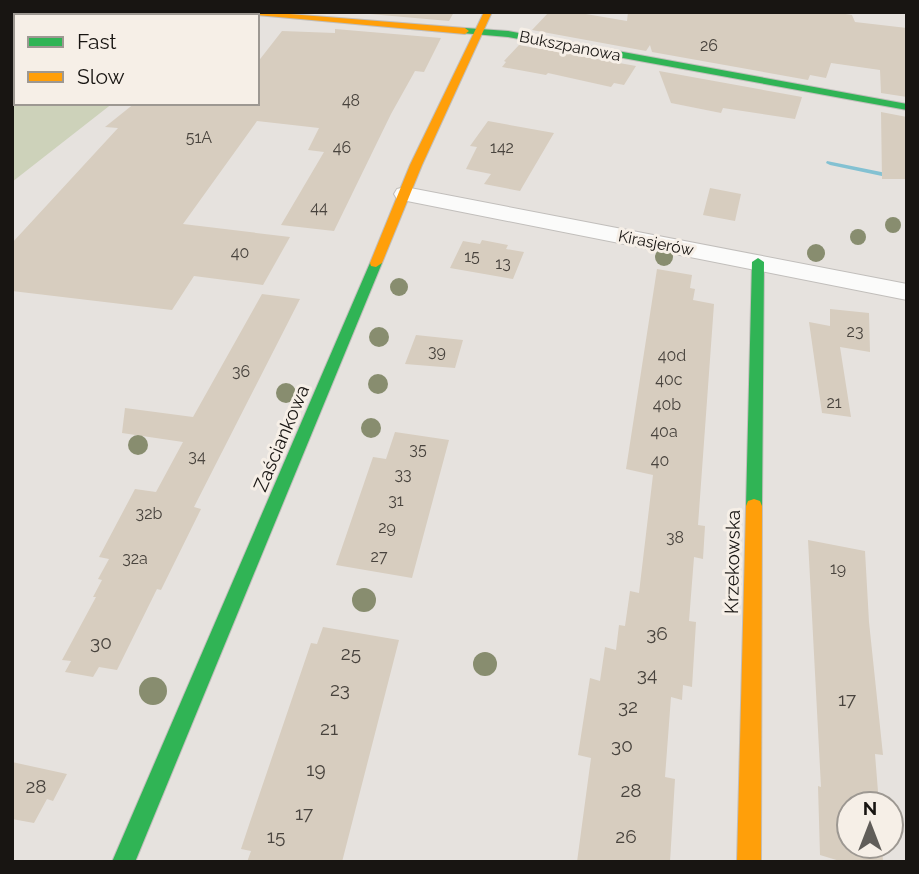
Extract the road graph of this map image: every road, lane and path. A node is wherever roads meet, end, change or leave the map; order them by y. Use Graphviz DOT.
graph roads {
  1 [pos="229,12"];
  2 [pos="488,12"];
  3 [pos="257,14"];
  4 [pos="259,14"];
  5 [pos="478,30"];
  6 [pos="907,107"];
  7 [pos="405,194"];
  8 [pos="758,262"];
  9 [pos="907,292"];
  10 [pos="123,862"];
  11 [pos="749,862"];
  1 -- 3 [label="street, Bukszpanowa"];
  2 -- 5 [label="street, Zaściankowa"];
  4 -- 5 [label="street, Bukszpanowa"];
  5 -- 6 [label="street, Bukszpanowa"];
  5 -- 7 [label="street, Zaściankowa"];
  7 -- 8 [label="street, Kirasjerów"];
  7 -- 10 [label="street, Zaściankowa"];
  8 -- 9 [label="street, Kirasjerów"];
  8 -- 11 [label="street, Krzekowska"];
}
